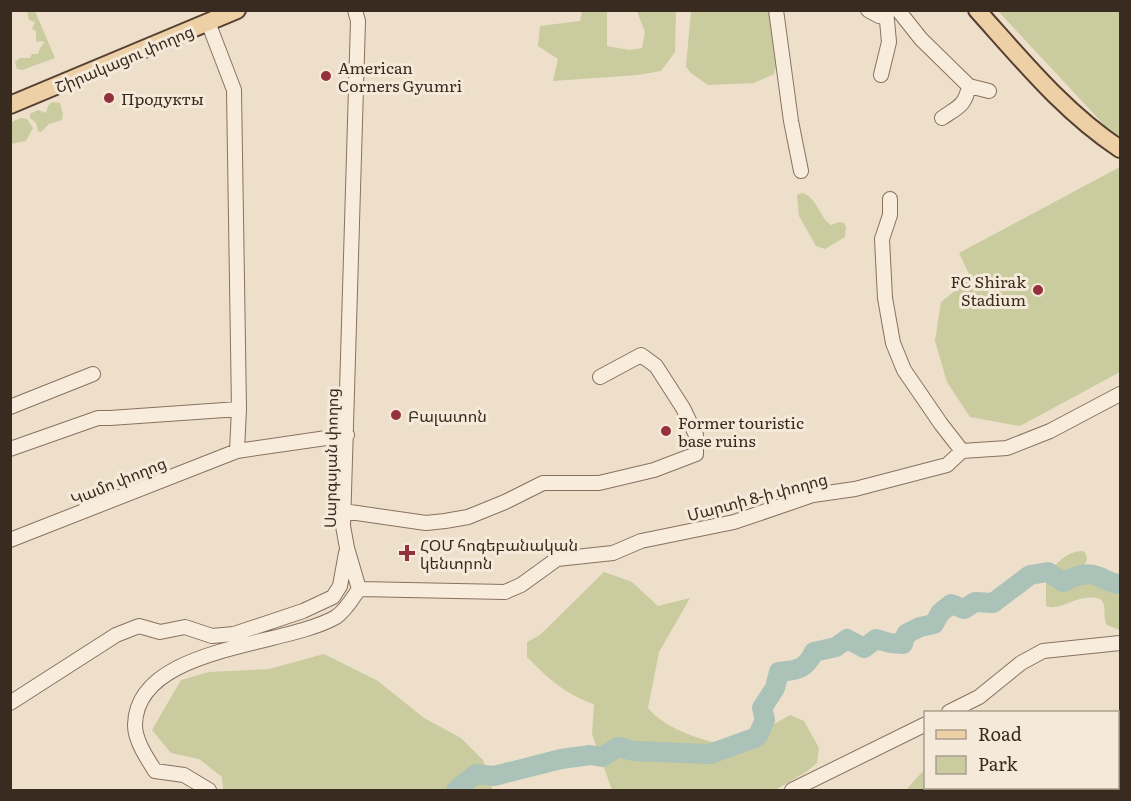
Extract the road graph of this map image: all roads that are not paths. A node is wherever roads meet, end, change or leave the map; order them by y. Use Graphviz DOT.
graph roads {
  1 [pos="237,10"];
  2 [pos="355,10"];
  3 [pos="776,10"];
  4 [pos="868,10"];
  5 [pos="885,10"];
  6 [pos="898,10"];
  7 [pos="977,10"];
  8 [pos="208,22"];
  9 [pos="881,75"];
  10 [pos="969,86"];
  11 [pos="989,91"];
  12 [pos="10,105"];
  13 [pos="942,118"];
  14 [pos="1120,149"];
  15 [pos="801,171"];
  16 [pos="890,199"];
  17 [pos="93,374"];
  18 [pos="600,377"];
  19 [pos="1120,394"];
  20 [pos="10,407"];
  21 [pos="239,409"];
  22 [pos="347,435"];
  23 [pos="10,449"];
  24 [pos="237,451"];
  25 [pos="962,451"];
  26 [pos="343,511"];
  27 [pos="10,540"];
  28 [pos="347,548"];
  29 [pos="359,589"];
  30 [pos="1120,643"];
  31 [pos="10,703"];
  32 [pos="950,711"];
  33 [pos="924,725"];
  34 [pos="208,790"];
  35 [pos="792,790"];
  1 -- 8 [label="main road, Շիրակացու փողոց"];
  2 -- 22 [label="street, Սարգսյան փողոց"];
  3 -- 15 [label="street"];
  4 -- 5 [label="street"];
  5 -- 9 [label="street"];
  6 -- 10 [label="street"];
  7 -- 14 [label="main road"];
  8 -- 12 [label="main road, Շիրակացու փողոց"];
  8 -- 21 [label="street"];
  10 -- 11 [label="street"];
  10 -- 13 [label="street"];
  16 -- 25 [label="street"];
  17 -- 20 [label="street"];
  18 -- 26 [label="street"];
  19 -- 25 [label="street"];
  21 -- 23 [label="street"];
  21 -- 24 [label="street"];
  22 -- 24 [label="street, Կամո փողոց"];
  22 -- 26 [label="street, Սարգսյան փողոց"];
  24 -- 27 [label="street, Կամո փողոց"];
  25 -- 29 [label="street, Մարտի 8-ի փողոց"];
  26 -- 28 [label="street, Սարգսյան փողոց"];
  28 -- 29 [label="street, Սարգսյան փողոց"];
  28 -- 31 [label="street"];
  29 -- 34 [label="street"];
  30 -- 32 [label="street"];
  33 -- 35 [label="street"];
}
